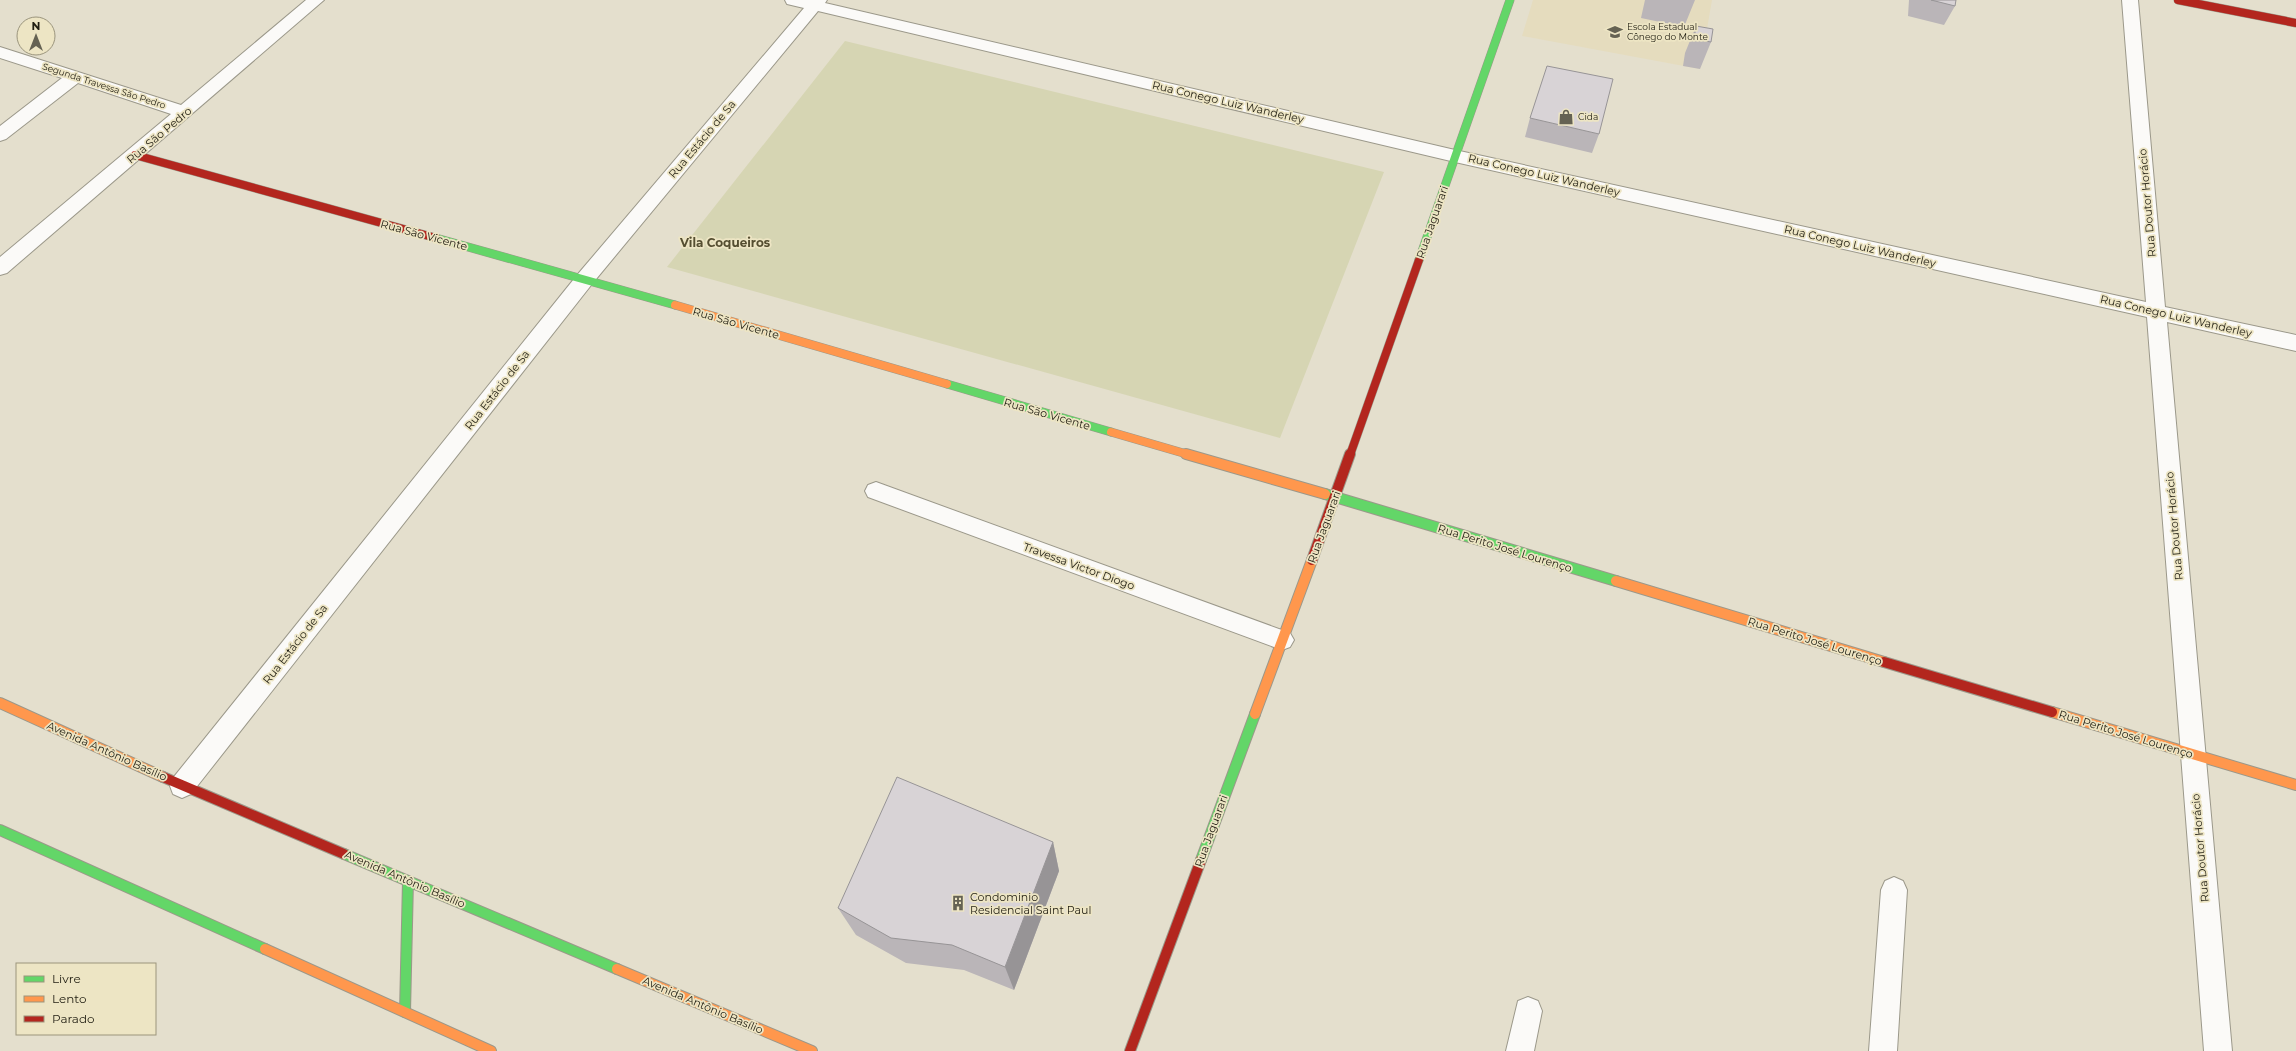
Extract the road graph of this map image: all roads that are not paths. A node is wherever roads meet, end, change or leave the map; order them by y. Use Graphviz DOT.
graph roads {
  1 [pos="316,0"];
  2 [pos="793,0"];
  3 [pos="1510,0"];
  4 [pos="2130,0"];
  5 [pos="2178,0"];
  6 [pos="817,3"];
  7 [pos="2296,23"];
  8 [pos="0,52"];
  9 [pos="75,77"];
  10 [pos="185,112"];
  11 [pos="0,135"];
  12 [pos="135,155"];
  13 [pos="1455,156"];
  14 [pos="0,268"];
  15 [pos="585,280"];
  16 [pos="2156,312"];
  17 [pos="2296,343"];
  18 [pos="876,491"];
  19 [pos="1335,497"];
  20 [pos="1282,640"];
  21 [pos="0,703"];
  22 [pos="2192,754"];
  23 [pos="2296,785"];
  24 [pos="182,786"];
  25 [pos="0,830"];
  26 [pos="408,881"];
  27 [pos="1894,890"];
  28 [pos="1528,1011"];
  29 [pos="405,1012"];
  30 [pos="491,1051"];
  31 [pos="812,1051"];
  32 [pos="1130,1051"];
  33 [pos="1520,1051"];
  34 [pos="1883,1051"];
  35 [pos="2218,1051"];
  1 -- 10 [label="street, Rua São Pedro"];
  2 -- 6 [label="street, Rua Conego Luiz Wanderley"];
  3 -- 13 [label="main road, Rua Jaguarari"];
  4 -- 16 [label="street, Rua Doutor Horácio"];
  5 -- 7 [label="main road"];
  6 -- 13 [label="street, Rua Conego Luiz Wanderley"];
  6 -- 15 [label="street, Rua Estácio de Sa"];
  8 -- 9 [label="street, Segunda Travessa São Pedro"];
  9 -- 10 [label="street, Segunda Travessa São Pedro"];
  9 -- 11 [label="street"];
  10 -- 12 [label="street, Rua São Pedro"];
  12 -- 14 [label="street, Rua São Pedro"];
  12 -- 15 [label="main road, Rua São Vicente"];
  13 -- 16 [label="street, Rua Conego Luiz Wanderley"];
  13 -- 19 [label="main road, Rua Jaguarari"];
  15 -- 19 [label="main road, Rua São Vicente"];
  15 -- 24 [label="street, Rua Estácio de Sa"];
  16 -- 17 [label="street, Rua Conego Luiz Wanderley"];
  16 -- 22 [label="street, Rua Doutor Horácio"];
  18 -- 20 [label="street, Travessa Victor Diogo"];
  19 -- 20 [label="main road, Rua Jaguarari"];
  19 -- 22 [label="main road, Rua Perito José Lourenço"];
  20 -- 32 [label="main road, Rua Jaguarari"];
  21 -- 24 [label="main road, Avenida Antônio Basílio"];
  22 -- 23 [label="main road, Rua Perito José Lourenço"];
  22 -- 35 [label="street, Rua Doutor Horácio"];
  24 -- 26 [label="main road, Avenida Antônio Basílio"];
  25 -- 29 [label="main road"];
  26 -- 29 [label="main road"];
  26 -- 31 [label="main road, Avenida Antônio Basílio"];
  27 -- 34 [label="street"];
  28 -- 33 [label="street"];
  29 -- 30 [label="main road"];
}
